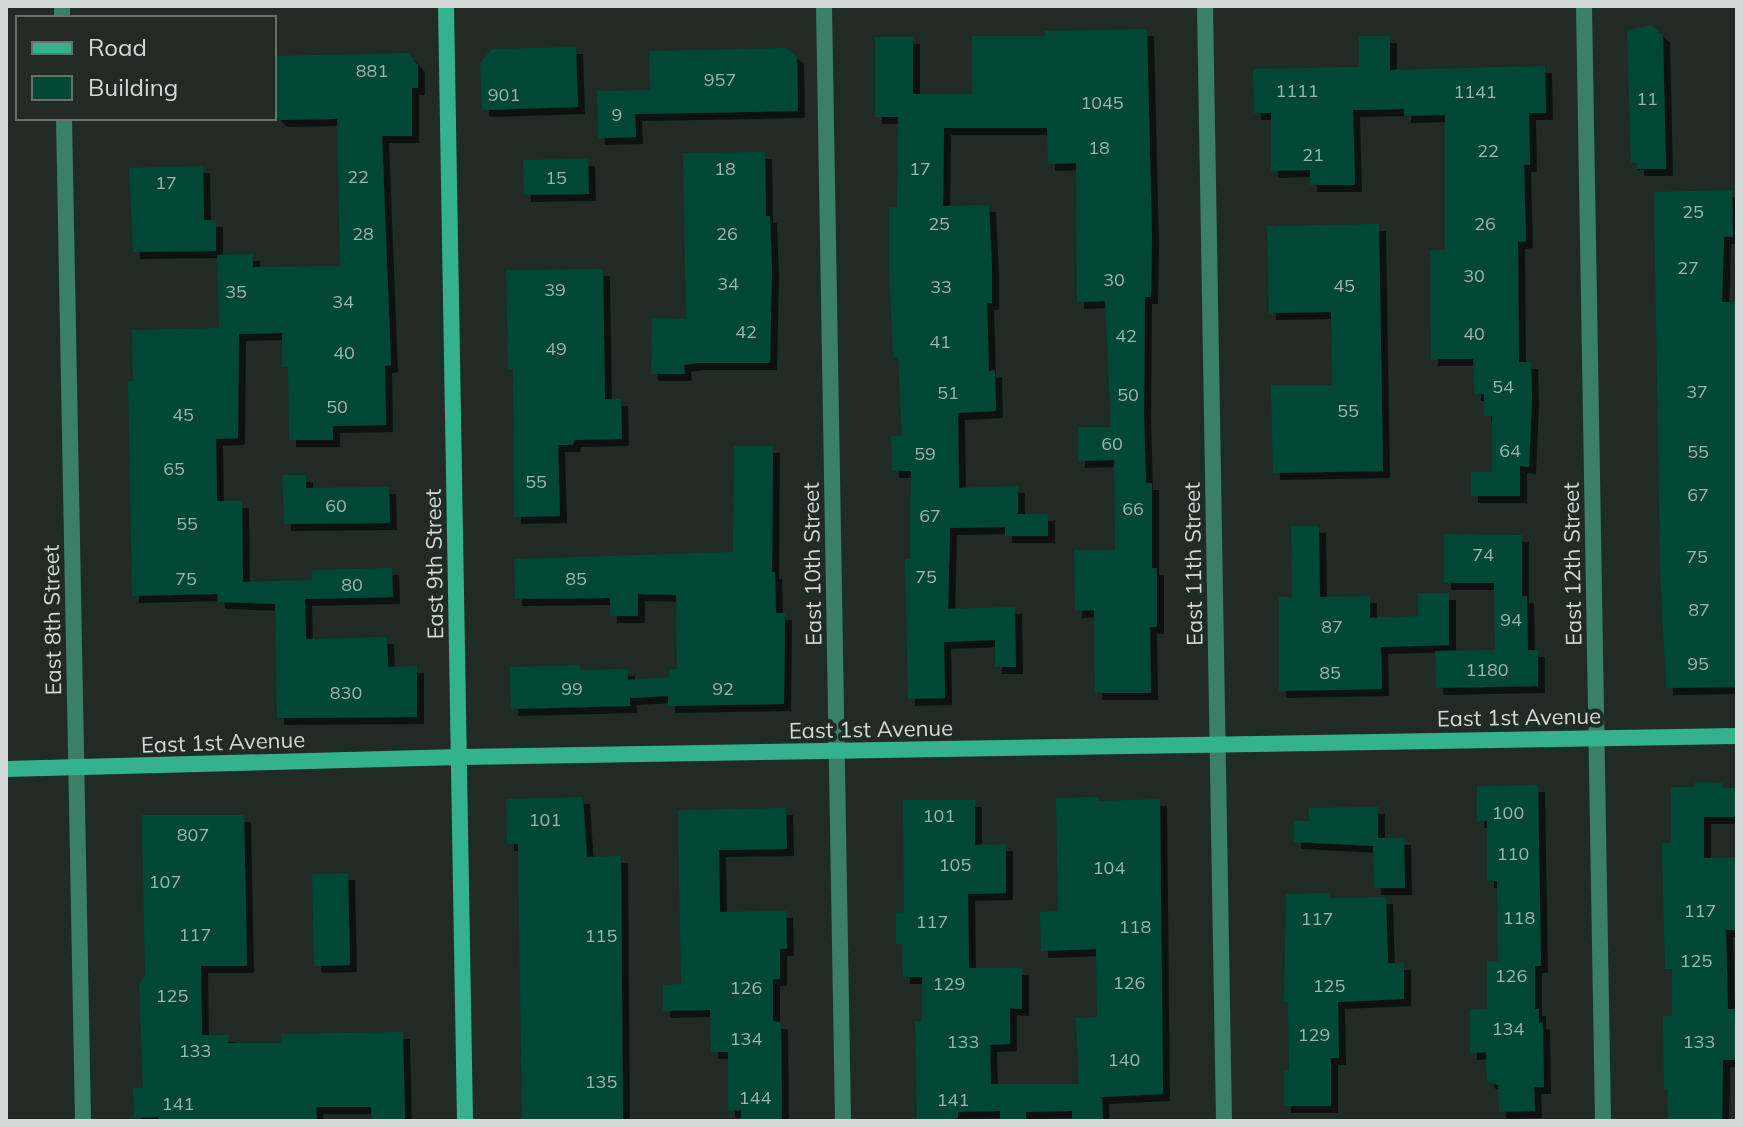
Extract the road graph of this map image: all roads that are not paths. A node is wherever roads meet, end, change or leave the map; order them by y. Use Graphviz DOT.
graph roads {
  1 [pos="446,6"];
  2 [pos="824,6"];
  3 [pos="1205,6"];
  4 [pos="1584,6"];
  5 [pos="64,120"];
  6 [pos="1737,736"];
  7 [pos="1597,738"];
  8 [pos="1218,744"];
  9 [pos="837,751"];
  10 [pos="459,757"];
  11 [pos="77,768"];
  12 [pos="6,769"];
  13 [pos="83,1121"];
  14 [pos="465,1121"];
  15 [pos="843,1121"];
  16 [pos="1224,1121"];
  17 [pos="1603,1121"];
  1 -- 10 [label="street, East 9th Street"];
  2 -- 9 [label="street, East 10th Street"];
  3 -- 8 [label="street, East 11th Street"];
  4 -- 7 [label="street, East 12th Street"];
  5 -- 11 [label="street, East 8th Street"];
  6 -- 7 [label="street, East 1st Avenue"];
  7 -- 8 [label="street, East 1st Avenue"];
  7 -- 17 [label="street, East 12th Street"];
  8 -- 9 [label="street, East 1st Avenue"];
  8 -- 16 [label="street, East 11th Street"];
  9 -- 10 [label="street, East 1st Avenue"];
  9 -- 15 [label="street, East 10th Street"];
  10 -- 11 [label="street, East 1st Avenue"];
  10 -- 14 [label="street, East 9th Street"];
  11 -- 12 [label="street, East 1st Avenue"];
  11 -- 13 [label="street, East 8th Street"];
}
